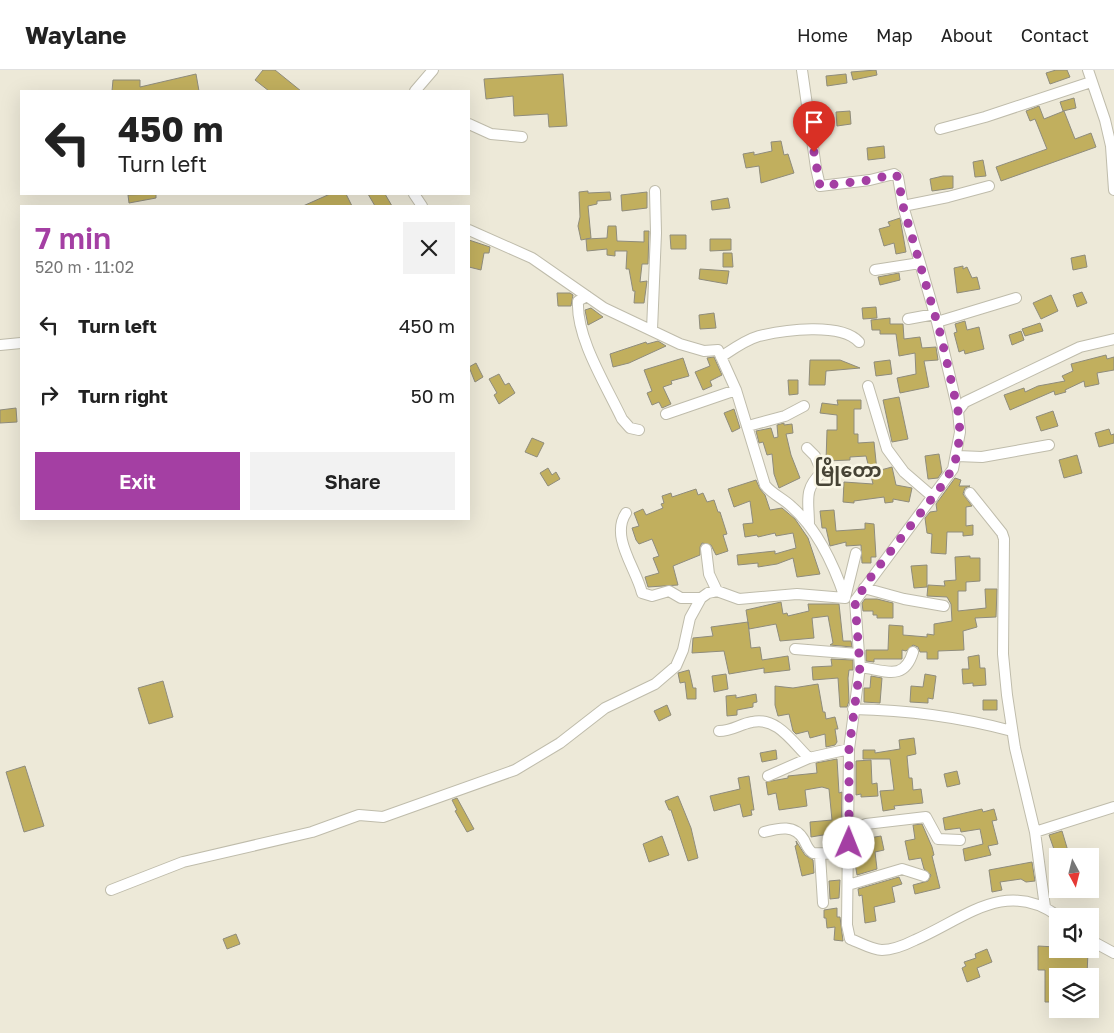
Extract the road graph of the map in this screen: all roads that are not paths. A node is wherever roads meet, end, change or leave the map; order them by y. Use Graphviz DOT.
graph roads {
  1 [pos="433,70"];
  2 [pos="802,70"];
  3 [pos="1088,70"];
  4 [pos="1092,82"];
  5 [pos="416,90"];
  6 [pos="470,124"];
  7 [pos="940,129"];
  8 [pos="522,137"];
  9 [pos="989,186"];
  10 [pos="1114,190"];
  11 [pos="654,192"];
  12 [pos="903,206"];
  13 [pos="470,230"];
  14 [pos="920,263"];
  15 [pos="875,270"];
  16 [pos="587,296"];
  17 [pos="1016,298"];
  18 [pos="936,318"];
  19 [pos="908,319"];
  20 [pos="652,330"];
  21 [pos="1114,339"];
  22 [pos="859,342"];
  23 [pos="20,343"];
  24 [pos="0,344"];
  25 [pos="721,356"];
  26 [pos="868,386"];
  27 [pos="736,390"];
  28 [pos="804,406"];
  29 [pos="958,411"];
  30 [pos="666,414"];
  31 [pos="748,426"];
  32 [pos="639,430"];
  33 [pos="1049,445"];
  34 [pos="807,448"];
  35 [pos="957,456"];
  36 [pos="970,492"];
  37 [pos="933,497"];
  38 [pos="626,513"];
  39 [pos="809,525"];
  40 [pos="706,549"];
  41 [pos="856,553"];
  42 [pos="864,588"];
  43 [pos="716,591"];
  44 [pos="701,598"];
  45 [pos="850,600"];
  46 [pos="944,606"];
  47 [pos="795,649"];
  48 [pos="913,652"];
  49 [pos="858,654"];
  50 [pos="860,667"];
  51 [pos="853,709"];
  52 [pos="719,731"];
  53 [pos="1012,731"];
  54 [pos="849,749"];
  55 [pos="809,758"];
  56 [pos="768,776"];
  57 [pos="1114,807"];
  58 [pos="764,832"];
  59 [pos="849,832"];
  60 [pos="1035,832"];
  61 [pos="960,840"];
  62 [pos="849,854"];
  63 [pos="820,855"];
  64 [pos="924,876"];
  65 [pos="848,885"];
  66 [pos="111,890"];
  67 [pos="822,903"];
  68 [pos="1045,907"];
  69 [pos="1049,910"];
  70 [pos="1099,945"];
  71 [pos="1114,953"];
  1 -- 5 [label="street"];
  2 -- 12 [label="street"];
  3 -- 4 [label="street"];
  4 -- 7 [label="street"];
  4 -- 10 [label="street"];
  6 -- 8 [label="street"];
  9 -- 12 [label="street"];
  11 -- 20 [label="street"];
  12 -- 14 [label="street"];
  13 -- 16 [label="street"];
  14 -- 15 [label="street"];
  14 -- 18 [label="street"];
  16 -- 20 [label="street"];
  16 -- 32 [label="street"];
  17 -- 18 [label="street"];
  18 -- 19 [label="street"];
  18 -- 29 [label="street"];
  20 -- 25 [label="street"];
  21 -- 29 [label="street"];
  22 -- 25 [label="street"];
  23 -- 24 [label="street"];
  25 -- 27 [label="street"];
  26 -- 37 [label="street"];
  27 -- 30 [label="street"];
  27 -- 31 [label="street"];
  28 -- 31 [label="street"];
  29 -- 35 [label="street"];
  31 -- 39 [label="street"];
  33 -- 35 [label="street"];
  34 -- 39 [label="street"];
  35 -- 37 [label="street"];
  36 -- 53 [label="street"];
  37 -- 42 [label="street"];
  38 -- 44 [label="street"];
  39 -- 45 [label="street"];
  40 -- 43 [label="street"];
  41 -- 45 [label="street"];
  42 -- 45 [label="street"];
  42 -- 46 [label="street"];
  43 -- 44 [label="street"];
  43 -- 45 [label="street"];
  44 -- 66 [label="street"];
  45 -- 49 [label="street"];
  47 -- 49 [label="street"];
  48 -- 50 [label="street"];
  49 -- 50 [label="street"];
  50 -- 51 [label="street"];
  51 -- 53 [label="street"];
  51 -- 54 [label="street"];
  52 -- 55 [label="street"];
  53 -- 60 [label="street"];
  54 -- 55 [label="street"];
  54 -- 59 [label="street"];
  55 -- 56 [label="street"];
  57 -- 60 [label="street"];
  58 -- 63 [label="street"];
  59 -- 61 [label="street"];
  59 -- 62 [label="street"];
  60 -- 68 [label="street"];
  62 -- 63 [label="street"];
  62 -- 65 [label="street"];
  63 -- 67 [label="street"];
  64 -- 65 [label="street"];
  65 -- 68 [label="street"];
  68 -- 69 [label="street"];
  70 -- 71 [label="street"];
}
